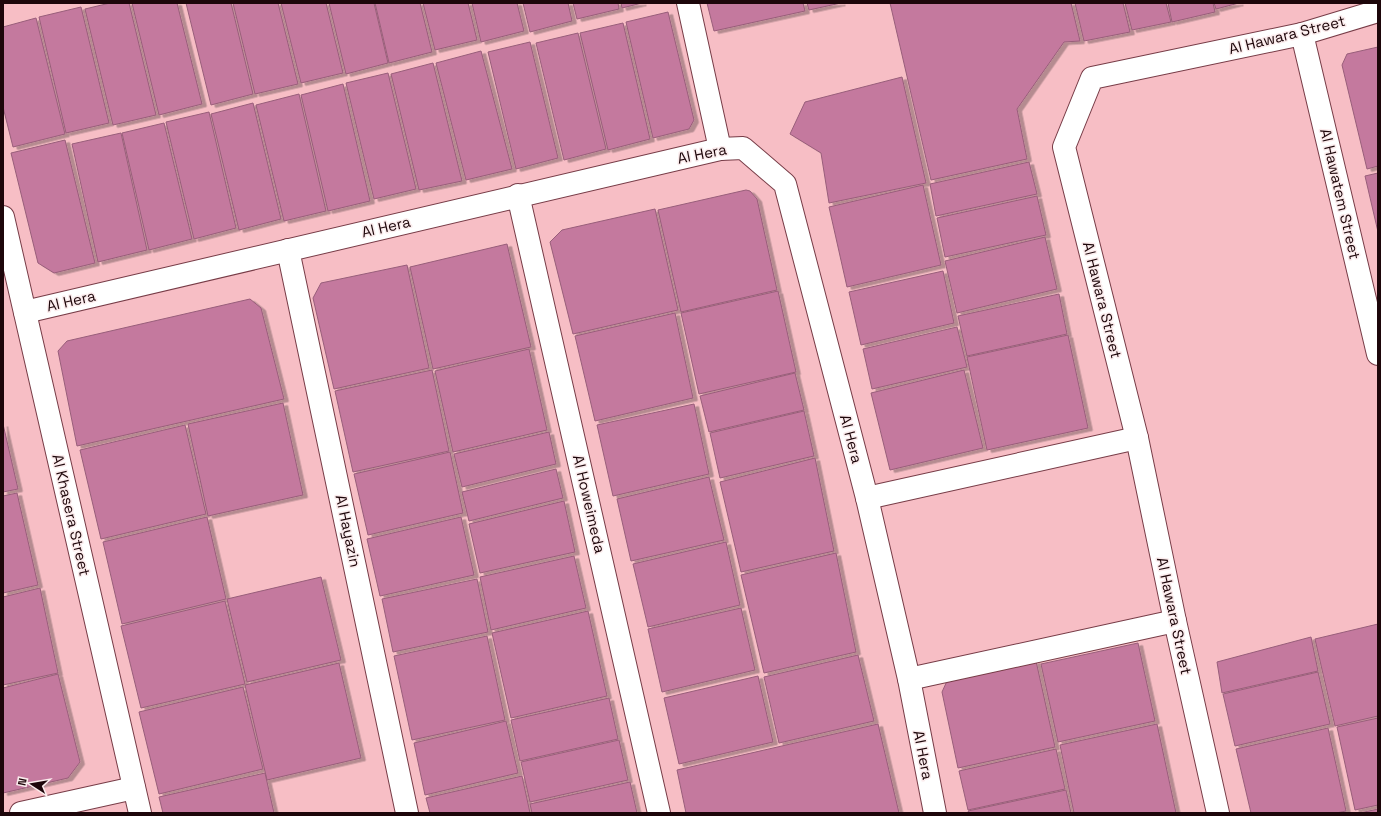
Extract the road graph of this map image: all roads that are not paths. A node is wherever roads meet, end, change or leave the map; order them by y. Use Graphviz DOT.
graph roads {
  1 [pos="688,3"];
  2 [pos="1378,11"];
  3 [pos="1302,34"];
  4 [pos="720,149"];
  5 [pos="518,195"];
  6 [pos="3,217"];
  7 [pos="288,250"];
  8 [pos="25,312"];
  9 [pos="1378,354"];
  10 [pos="1137,438"];
  11 [pos="867,498"];
  12 [pos="1175,621"];
  13 [pos="909,678"];
  14 [pos="134,788"];
  15 [pos="21,813"];
  16 [pos="140,813"];
  17 [pos="407,813"];
  18 [pos="659,813"];
  19 [pos="934,813"];
  20 [pos="1218,813"];
  1 -- 4 [label="street"];
  2 -- 3 [label="street, Al Hawara Street"];
  3 -- 9 [label="street, Al Hawatem Street"];
  3 -- 10 [label="street, Al Hawara Street"];
  4 -- 5 [label="street, Al Hera"];
  4 -- 11 [label="street, Al Hera"];
  5 -- 7 [label="street, Al Hera"];
  5 -- 18 [label="street, Al Howeimeda"];
  6 -- 8 [label="street, Al Khasera Street"];
  7 -- 8 [label="street, Al Hera"];
  7 -- 17 [label="street, Al Hayazin"];
  8 -- 14 [label="street, Al Khasera Street"];
  10 -- 11 [label="street"];
  10 -- 12 [label="street, Al Hawara Street"];
  11 -- 13 [label="street, Al Hera"];
  12 -- 13 [label="street"];
  12 -- 20 [label="street, Al Hawara Street"];
  13 -- 19 [label="street, Al Hera"];
  14 -- 15 [label="street"];
  14 -- 16 [label="street, Al Khasera Street"];
}
